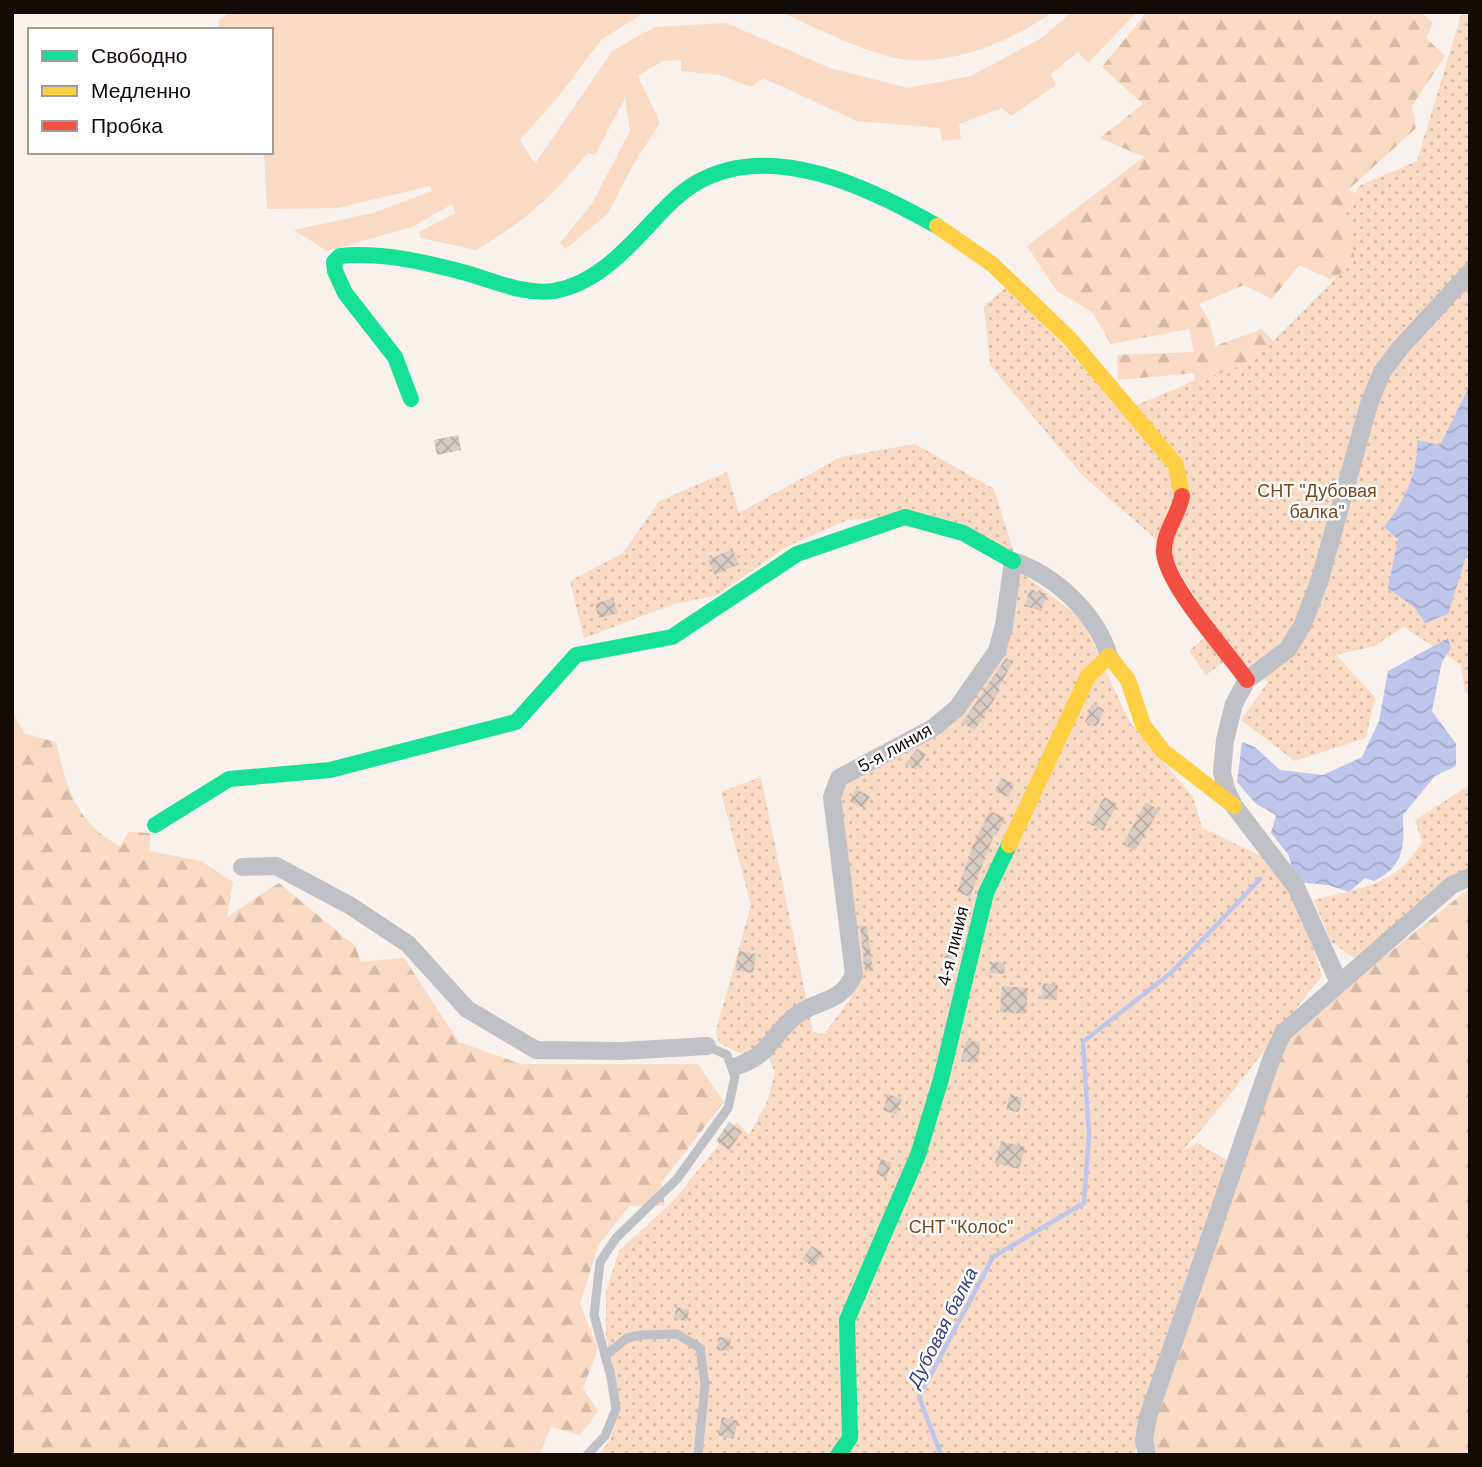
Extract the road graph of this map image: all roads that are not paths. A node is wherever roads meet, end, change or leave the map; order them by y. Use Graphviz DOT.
graph roads {
  1 [pos="1470,272"];
  2 [pos="411,399"];
  3 [pos="1013,561"];
  4 [pos="1109,656"];
  5 [pos="1247,680"];
  6 [pos="1234,806"];
  7 [pos="155,825"];
  8 [pos="242,867"];
  9 [pos="1470,877"];
  10 [pos="1339,983"];
  11 [pos="707,1046"];
  12 [pos="737,1066"];
  13 [pos="605,1356"];
  14 [pos="587,1455"];
  15 [pos="698,1455"];
  16 [pos="838,1455"];
  17 [pos="1147,1455"];
  1 -- 5 [label="street"];
  2 -- 5 [label="street"];
  3 -- 4 [label="street"];
  3 -- 7 [label="street"];
  3 -- 12 [label="street, 5-я линия"];
  4 -- 6 [label="street"];
  4 -- 16 [label="street, 4-я линия"];
  5 -- 6 [label="street"];
  6 -- 10 [label="street"];
  8 -- 11 [label="street"];
  9 -- 10 [label="street"];
  10 -- 17 [label="street"];
  11 -- 13 [label="lane"];
  13 -- 14 [label="lane"];
  13 -- 15 [label="lane"];
}
